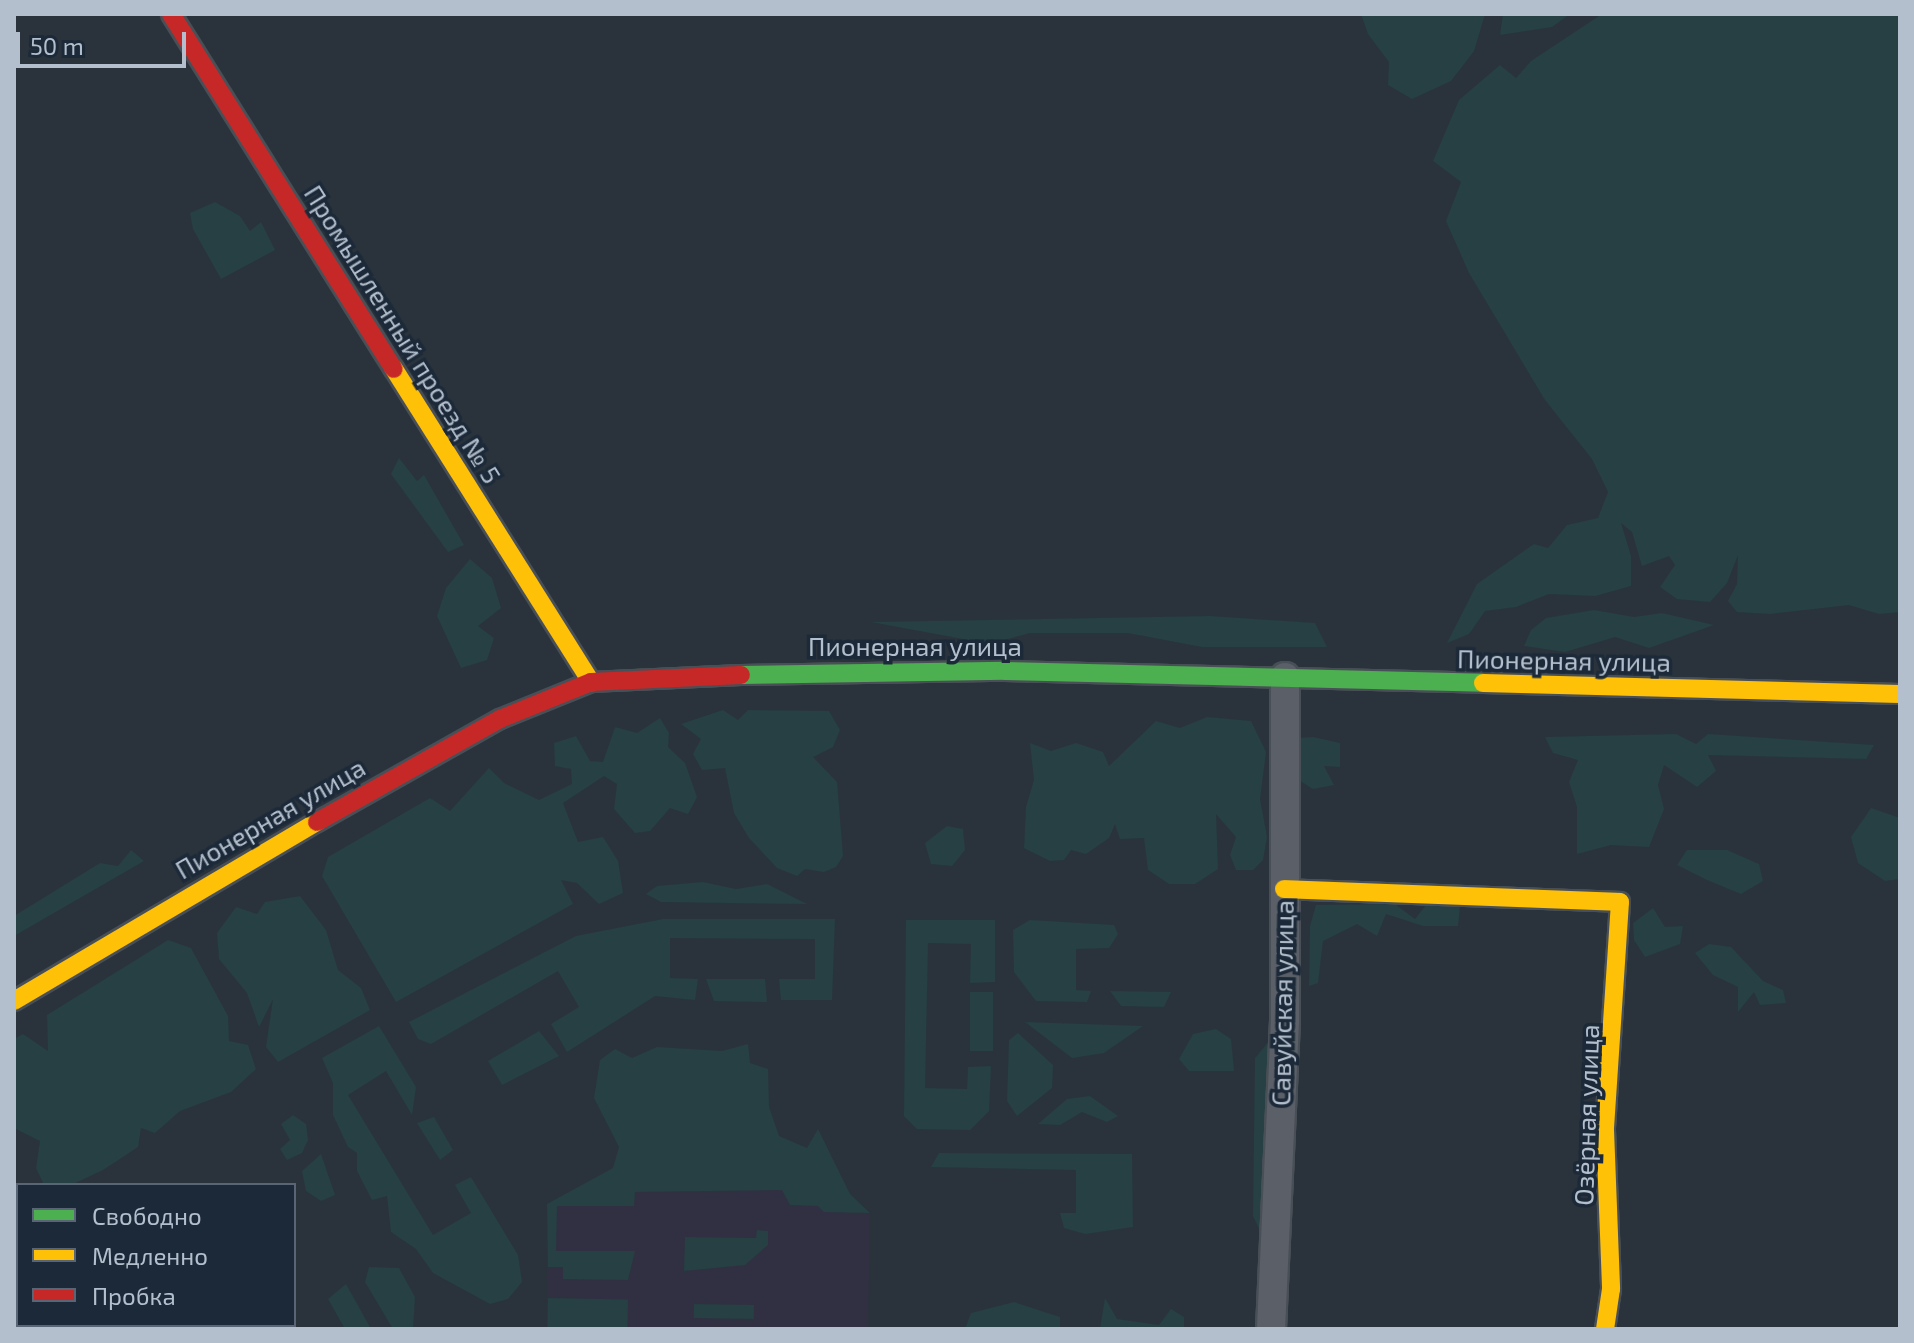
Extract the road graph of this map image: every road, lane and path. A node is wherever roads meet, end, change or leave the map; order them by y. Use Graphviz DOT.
graph roads {
  1 [pos="171,14"];
  2 [pos="1285,677"];
  3 [pos="591,682"];
  4 [pos="1900,694"];
  5 [pos="1284,889"];
  6 [pos="14,1001"];
  7 [pos="1271,1329"];
  8 [pos="1605,1329"];
  1 -- 3 [label="main road, Промышленный проезд № 5"];
  2 -- 3 [label="main road, Пионерная улица"];
  2 -- 4 [label="main road, Пионерная улица"];
  2 -- 5 [label="street, Савуйская улица"];
  3 -- 6 [label="main road, Пионерная улица"];
  5 -- 7 [label="street, Савуйская улица"];
  5 -- 8 [label="main road, Озёрная улица"];
}
